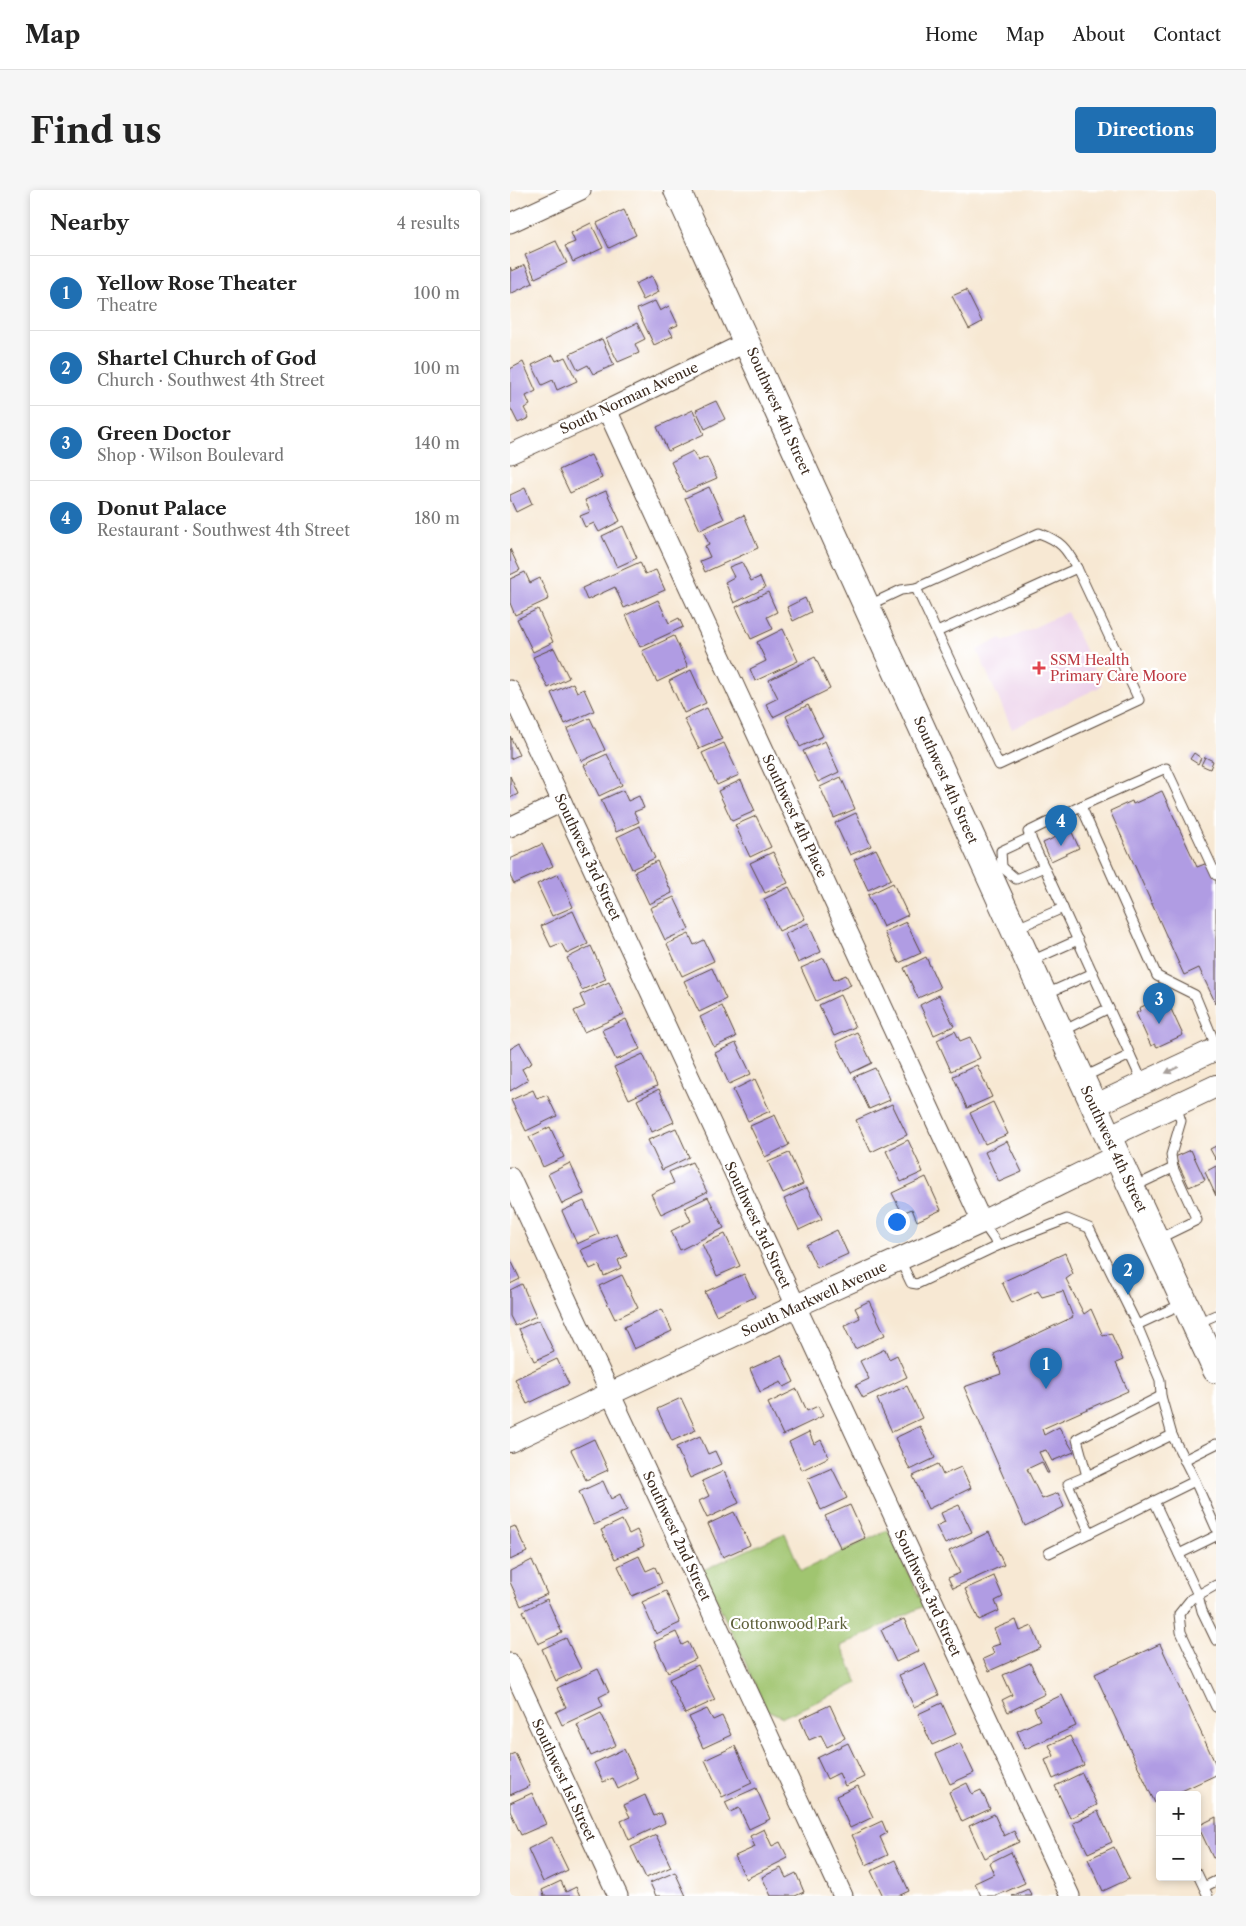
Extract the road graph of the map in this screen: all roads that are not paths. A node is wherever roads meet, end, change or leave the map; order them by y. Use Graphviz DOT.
graph roads {
  1 [pos="581,190"];
  2 [pos="677,190"];
  3 [pos="510,224"];
  4 [pos="747,342"];
  5 [pos="607,410"];
  6 [pos="510,454"];
  7 [pos="1077,568"];
  8 [pos="916,588"];
  9 [pos="867,606"];
  10 [pos="937,632"];
  11 [pos="510,690"];
  12 [pos="562,802"];
  13 [pos="1081,806"];
  14 [pos="510,827"];
  15 [pos="1031,837"];
  16 [pos="1044,867"];
  17 [pos="995,870"];
  18 [pos="1216,875"];
  19 [pos="1063,908"];
  20 [pos="1014,930"];
  21 [pos="1078,940"];
  22 [pos="1029,962"];
  23 [pos="1093,973"];
  24 [pos="1044,995"];
  25 [pos="1109,1008"];
  26 [pos="1061,1033"];
  27 [pos="1216,1048"];
  28 [pos="1130,1055"];
  29 [pos="1081,1078"];
  30 [pos="1143,1083"];
  31 [pos="1216,1086"];
  32 [pos="1176,1105"];
  33 [pos="1094,1106"];
  34 [pos="1112,1146"];
  35 [pos="1173,1168"];
  36 [pos="510,1177"];
  37 [pos="1131,1187"];
  38 [pos="982,1222"];
  39 [pos="1156,1240"];
  40 [pos="997,1246"];
  41 [pos="900,1259"];
  42 [pos="796,1306"];
  43 [pos="1199,1314"];
  44 [pos="1137,1325"];
  45 [pos="1216,1370"];
  46 [pos="611,1394"];
  47 [pos="1161,1396"];
  48 [pos="1172,1435"];
  49 [pos="510,1441"];
  50 [pos="1216,1444"];
  51 [pos="1184,1460"];
  52 [pos="1087,1476"];
  53 [pos="1195,1481"];
  54 [pos="1154,1501"];
  55 [pos="1216,1528"];
  56 [pos="1090,1533"];
  57 [pos="1216,1536"];
  58 [pos="1049,1553"];
  59 [pos="1179,1554"];
  60 [pos="1216,1585"];
  61 [pos="1198,1595"];
  62 [pos="1216,1640"];
  63 [pos="510,1663"];
  64 [pos="1216,1706"];
  65 [pos="1201,1881"];
  66 [pos="1216,1881"];
  67 [pos="1204,1887"];
  68 [pos="618,1896"];
  69 [pos="843,1896"];
  70 [pos="1070,1896"];
  71 [pos="1208,1896"];
  1 -- 3 [label="street"];
  2 -- 4 [label="main road, Southwest 4th Street"];
  4 -- 5 [label="street, South Norman Avenue"];
  4 -- 9 [label="main road, Southwest 4th Street"];
  5 -- 6 [label="street, South Norman Avenue"];
  5 -- 38 [label="street, Southwest 4th Place"];
  7 -- 8 [label="lane"];
  7 -- 10 [label="lane"];
  7 -- 10 [label="lane"];
  8 -- 9 [label="lane"];
  8 -- 10 [label="lane"];
  9 -- 17 [label="main road, Southwest 4th Street"];
  11 -- 12 [label="street, Southwest 3rd Street"];
  12 -- 14 [label="street"];
  12 -- 42 [label="street, Southwest 3rd Street"];
  13 -- 15 [label="lane"];
  13 -- 18 [label="lane"];
  13 -- 27 [label="lane"];
  15 -- 16 [label="lane"];
  15 -- 17 [label="lane"];
  16 -- 17 [label="lane"];
  16 -- 19 [label="lane"];
  17 -- 20 [label="main road, Southwest 4th Street"];
  19 -- 20 [label="lane"];
  19 -- 21 [label="lane"];
  20 -- 22 [label="main road, Southwest 4th Street"];
  21 -- 22 [label="lane"];
  21 -- 23 [label="lane"];
  22 -- 24 [label="main road, Southwest 4th Street"];
  23 -- 24 [label="lane"];
  23 -- 25 [label="lane"];
  24 -- 26 [label="main road, Southwest 4th Street"];
  25 -- 26 [label="lane"];
  25 -- 28 [label="lane"];
  26 -- 29 [label="main road, Southwest 4th Street"];
  27 -- 30 [label="street, one-way"];
  28 -- 29 [label="lane"];
  28 -- 30 [label="lane"];
  29 -- 33 [label="main road, Southwest 4th Street"];
  30 -- 33 [label="street"];
  31 -- 32 [label="street, South Markwell Avenue"];
  32 -- 34 [label="street, South Markwell Avenue"];
  32 -- 35 [label="lane"];
  33 -- 34 [label="main road, Southwest 4th Street"];
  34 -- 37 [label="main road, Southwest 4th Street"];
  34 -- 38 [label="street, South Markwell Avenue"];
  35 -- 37 [label="lane"];
  35 -- 39 [label="lane"];
  36 -- 46 [label="street, Southwest 2nd Street"];
  37 -- 39 [label="main road, Southwest 4th Street"];
  38 -- 40 [label="lane"];
  38 -- 41 [label="street, South Markwell Avenue"];
  39 -- 43 [label="main road, Southwest 4th Street"];
  40 -- 41 [label="lane"];
  40 -- 44 [label="lane"];
  41 -- 42 [label="street, South Markwell Avenue"];
  42 -- 46 [label="street, South Markwell Avenue"];
  42 -- 70 [label="street, Southwest 3rd Street"];
  43 -- 44 [label="lane"];
  43 -- 45 [label="main road, Southwest 4th Street"];
  44 -- 47 [label="lane"];
  46 -- 49 [label="street, South Markwell Avenue"];
  46 -- 69 [label="street, Southwest 2nd Street"];
  47 -- 48 [label="lane"];
  47 -- 52 [label="lane"];
  48 -- 51 [label="lane"];
  48 -- 52 [label="lane"];
  50 -- 51 [label="lane"];
  51 -- 53 [label="lane"];
  52 -- 56 [label="lane"];
  53 -- 54 [label="lane"];
  53 -- 55 [label="lane"];
  54 -- 56 [label="lane"];
  54 -- 59 [label="lane"];
  56 -- 58 [label="lane"];
  57 -- 59 [label="lane"];
  59 -- 61 [label="lane"];
  60 -- 61 [label="lane"];
  61 -- 62 [label="lane"];
  61 -- 64 [label="lane"];
  63 -- 68 [label="street, Southwest 1st Street"];
  65 -- 67 [label="lane"];
  66 -- 67 [label="lane"];
  67 -- 71 [label="lane"];
}
